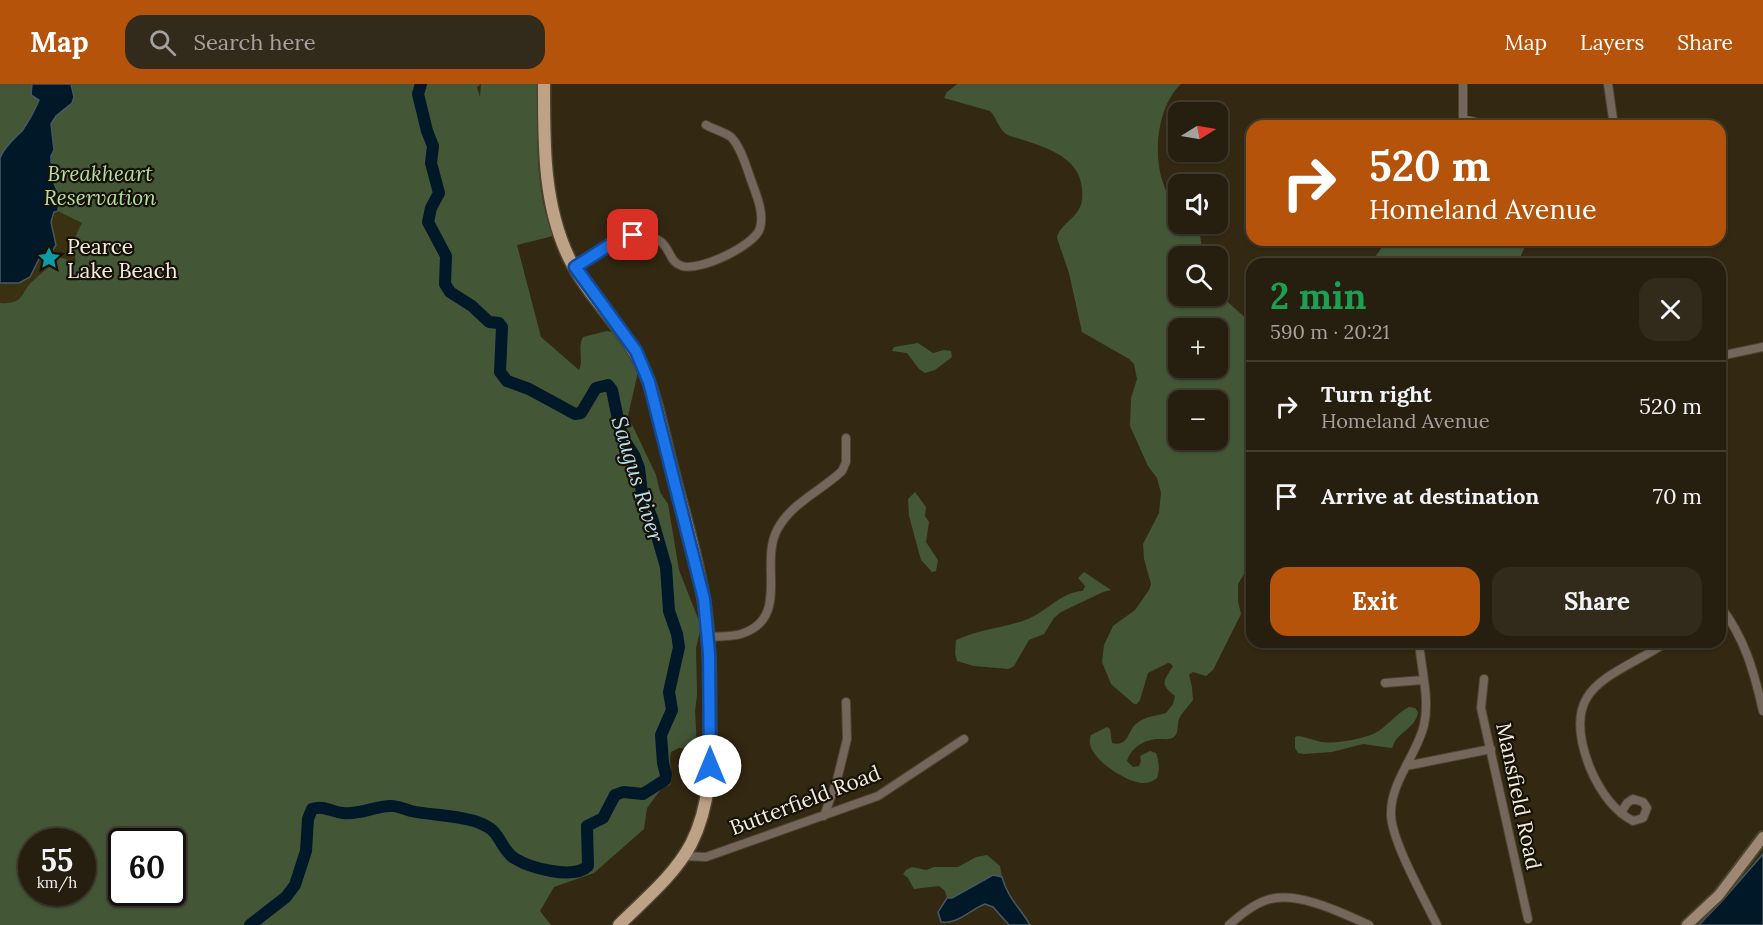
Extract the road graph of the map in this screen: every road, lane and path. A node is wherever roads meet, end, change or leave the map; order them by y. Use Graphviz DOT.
graph roads {
  1 [pos="544,84"];
  2 [pos="1463,84"];
  3 [pos="1608,84"];
  4 [pos="1467,120"];
  5 [pos="1613,120"];
  6 [pos="706,125"];
  7 [pos="575,267"];
  8 [pos="1763,347"];
  9 [pos="1726,355"];
  10 [pos="846,438"];
  11 [pos="1726,614"];
  12 [pos="709,637"];
  13 [pos="1420,648"];
  14 [pos="1657,648"];
  15 [pos="1484,679"];
  16 [pos="1423,680"];
  17 [pos="1385,683"];
  18 [pos="846,702"];
  19 [pos="1763,711"];
  20 [pos="964,739"];
  21 [pos="1491,749"];
  22 [pos="1406,766"];
  23 [pos="1621,813"];
  24 [pos="824,816"];
  25 [pos="1763,837"];
  26 [pos="683,856"];
  27 [pos="1528,919"];
  28 [pos="619,925"];
  29 [pos="1229,925"];
  30 [pos="1369,925"];
  31 [pos="1437,925"];
  32 [pos="1687,925"];
  1 -- 7 [label="main road"];
  2 -- 4 [label="street"];
  3 -- 5 [label="street"];
  6 -- 7 [label="street"];
  7 -- 12 [label="main road"];
  8 -- 9 [label="street"];
  10 -- 12 [label="street"];
  11 -- 19 [label="street"];
  12 -- 26 [label="main road"];
  13 -- 16 [label="street"];
  14 -- 23 [label="street"];
  15 -- 21 [label="street, Mansfield Road"];
  16 -- 17 [label="street"];
  16 -- 22 [label="street"];
  18 -- 24 [label="street"];
  20 -- 24 [label="street, Butterfield Road"];
  21 -- 22 [label="street"];
  21 -- 27 [label="street, Mansfield Road"];
  22 -- 31 [label="street"];
  24 -- 26 [label="street, Butterfield Road"];
  25 -- 32 [label="main road"];
  26 -- 28 [label="main road"];
  29 -- 30 [label="street"];
}
